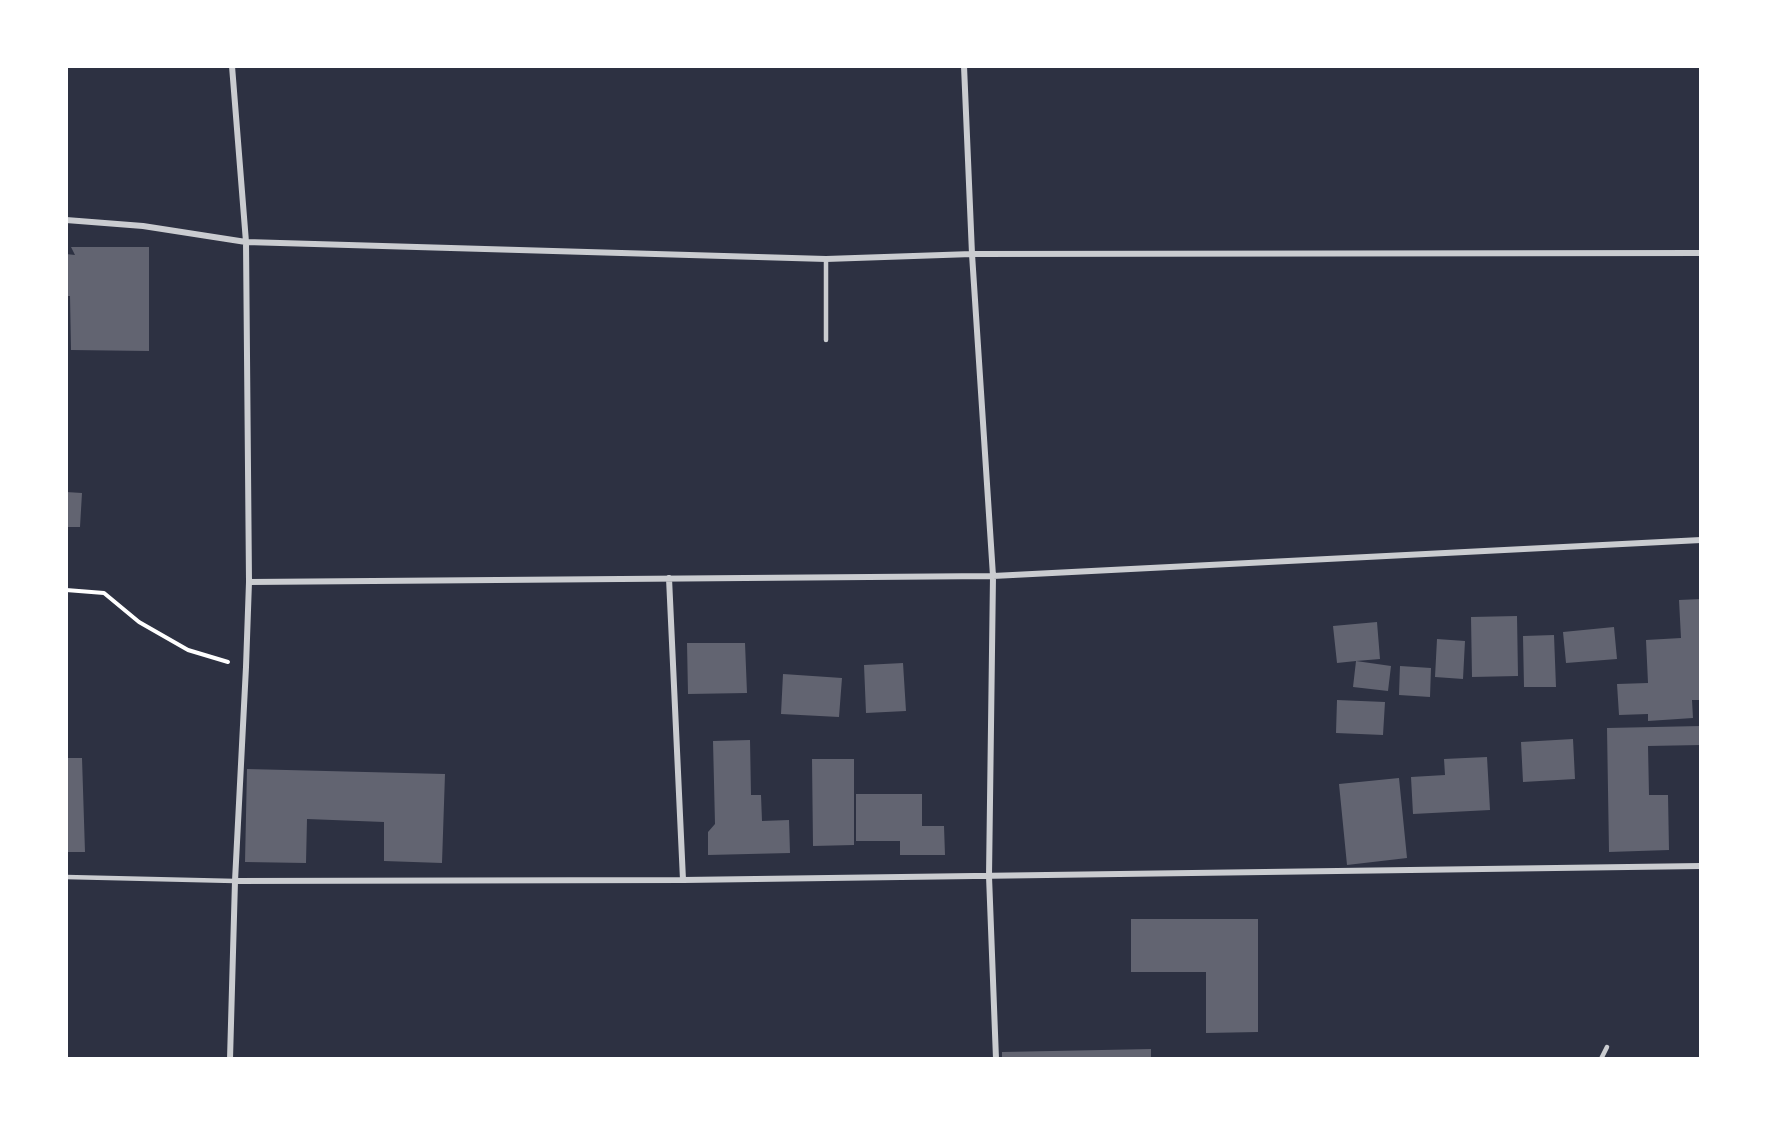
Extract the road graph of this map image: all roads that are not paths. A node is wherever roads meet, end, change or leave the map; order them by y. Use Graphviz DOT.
graph roads {
  1 [pos="232,66"];
  2 [pos="964,66"];
  3 [pos="66,220"];
  4 [pos="246,242"];
  5 [pos="1701,253"];
  6 [pos="972,254"];
  7 [pos="826,259"];
  8 [pos="826,340"];
  9 [pos="1701,540"];
  10 [pos="993,576"];
  11 [pos="669,578"];
  12 [pos="249,582"];
  13 [pos="1701,866"];
  14 [pos="988,876"];
  15 [pos="66,877"];
  16 [pos="683,880"];
  17 [pos="235,881"];
  18 [pos="1607,1047"];
  19 [pos="230,1059"];
  20 [pos="996,1059"];
  21 [pos="1601,1059"];
  1 -- 4 [label="street"];
  2 -- 6 [label="street"];
  3 -- 4 [label="street"];
  4 -- 7 [label="street"];
  4 -- 12 [label="street"];
  5 -- 6 [label="street"];
  6 -- 7 [label="street"];
  6 -- 10 [label="street"];
  7 -- 8 [label="lane"];
  9 -- 10 [label="street"];
  10 -- 11 [label="street"];
  10 -- 14 [label="street"];
  11 -- 12 [label="street"];
  11 -- 16 [label="street"];
  12 -- 17 [label="street"];
  13 -- 14 [label="street"];
  14 -- 16 [label="street"];
  14 -- 20 [label="street"];
  15 -- 17 [label="lane"];
  16 -- 17 [label="street"];
  17 -- 19 [label="street"];
  18 -- 21 [label="lane"];
}
